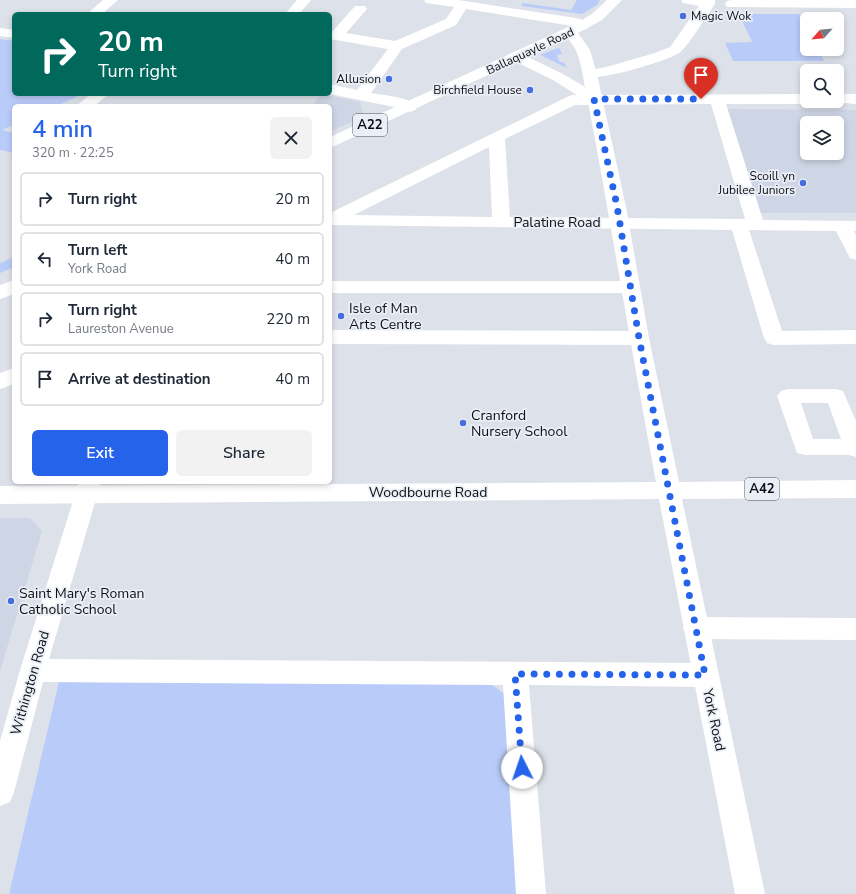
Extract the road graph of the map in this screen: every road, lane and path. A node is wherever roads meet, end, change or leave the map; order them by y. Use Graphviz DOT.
graph roads {
  1 [pos="111,0"];
  2 [pos="304,0"];
  3 [pos="431,0"];
  4 [pos="519,0"];
  5 [pos="615,0"];
  6 [pos="688,0"];
  7 [pos="708,2"];
  8 [pos="850,3"];
  9 [pos="462,4"];
  10 [pos="732,4"];
  11 [pos="360,9"];
  12 [pos="96,12"];
  13 [pos="294,12"];
  14 [pos="512,12"];
  15 [pos="856,18"];
  16 [pos="575,29"];
  17 [pos="0,32"];
  18 [pos="12,34"];
  19 [pos="333,36"];
  20 [pos="397,46"];
  21 [pos="517,57"];
  22 [pos="590,74"];
  23 [pos="332,89"];
  24 [pos="362,94"];
  25 [pos="98,96"];
  26 [pos="594,99"];
  27 [pos="856,99"];
  28 [pos="717,100"];
  29 [pos="800,100"];
  30 [pos="844,100"];
  31 [pos="87,104"];
  32 [pos="410,107"];
  33 [pos="497,137"];
  34 [pos="332,142"];
  35 [pos="332,219"];
  36 [pos="332,220"];
  37 [pos="501,222"];
  38 [pos="619,223"];
  39 [pos="748,226"];
  40 [pos="850,226"];
  41 [pos="856,254"];
  42 [pos="12,287"];
  43 [pos="332,287"];
  44 [pos="631,287"];
  45 [pos="0,292"];
  46 [pos="332,337"];
  47 [pos="856,337"];
  48 [pos="639,338"];
  49 [pos="12,377"];
  50 [pos="0,382"];
  51 [pos="88,488"];
  52 [pos="856,489"];
  53 [pos="669,491"];
  54 [pos="0,495"];
  55 [pos="696,628"];
  56 [pos="856,629"];
  57 [pos="33,670"];
  58 [pos="515,674"];
  59 [pos="705,675"];
  60 [pos="0,792"];
  61 [pos="531,894"];
  62 [pos="750,894"];
  1 -- 12 [label="main road"];
  2 -- 13 [label="main road"];
  3 -- 9 [label="main road"];
  4 -- 14 [label="main road"];
  5 -- 16 [label="main road, Ballaquayle Road / A22"];
  6 -- 7 [label="main road"];
  7 -- 22 [label="main road"];
  8 -- 10 [label="main road"];
  8 -- 15 [label="main road"];
  9 -- 14 [label="main road"];
  9 -- 20 [label="main road"];
  11 -- 19 [label="main road"];
  14 -- 16 [label="main road"];
  16 -- 21 [label="main road, Ballaquayle Road / A22"];
  16 -- 22 [label="main road, York Road"];
  17 -- 18 [label="main road"];
  19 -- 20 [label="main road"];
  20 -- 24 [label="main road"];
  21 -- 26 [label="main road"];
  21 -- 32 [label="main road, Ballaquayle Road / A22"];
  22 -- 26 [label="main road, York Road"];
  23 -- 24 [label="main road"];
  24 -- 32 [label="main road"];
  25 -- 31 [label="main road"];
  26 -- 28 [label="main road"];
  26 -- 33 [label="main road"];
  26 -- 38 [label="main road, York Road"];
  27 -- 30 [label="main road"];
  28 -- 29 [label="main road"];
  28 -- 39 [label="main road"];
  32 -- 34 [label="main road, Ballaquayle Road / A22"];
  33 -- 35 [label="main road"];
  33 -- 37 [label="main road"];
  36 -- 37 [label="main road, Palatine Road"];
  37 -- 38 [label="main road, Palatine Road"];
  38 -- 39 [label="main road, Palatine Road"];
  38 -- 44 [label="main road, York Road"];
  39 -- 40 [label="main road, Palatine Road"];
  39 -- 47 [label="main road"];
  40 -- 41 [label="main road"];
  42 -- 45 [label="main road"];
  43 -- 44 [label="main road"];
  44 -- 48 [label="main road, York Road"];
  46 -- 48 [label="main road"];
  48 -- 53 [label="main road, York Road"];
  49 -- 50 [label="main road"];
  51 -- 53 [label="main road, Woodbourne Road / A42"];
  51 -- 54 [label="main road, Woodbourne Road / A42"];
  51 -- 57 [label="main road, Withington Road"];
  52 -- 53 [label="main road, Woodbourne Road / A42"];
  53 -- 55 [label="main road, York Road"];
  55 -- 56 [label="main road"];
  55 -- 59 [label="main road, York Road"];
  57 -- 58 [label="main road"];
  57 -- 60 [label="main road, Withington Road"];
  58 -- 59 [label="main road"];
  58 -- 61 [label="main road"];
  59 -- 62 [label="main road, York Road"];
}
